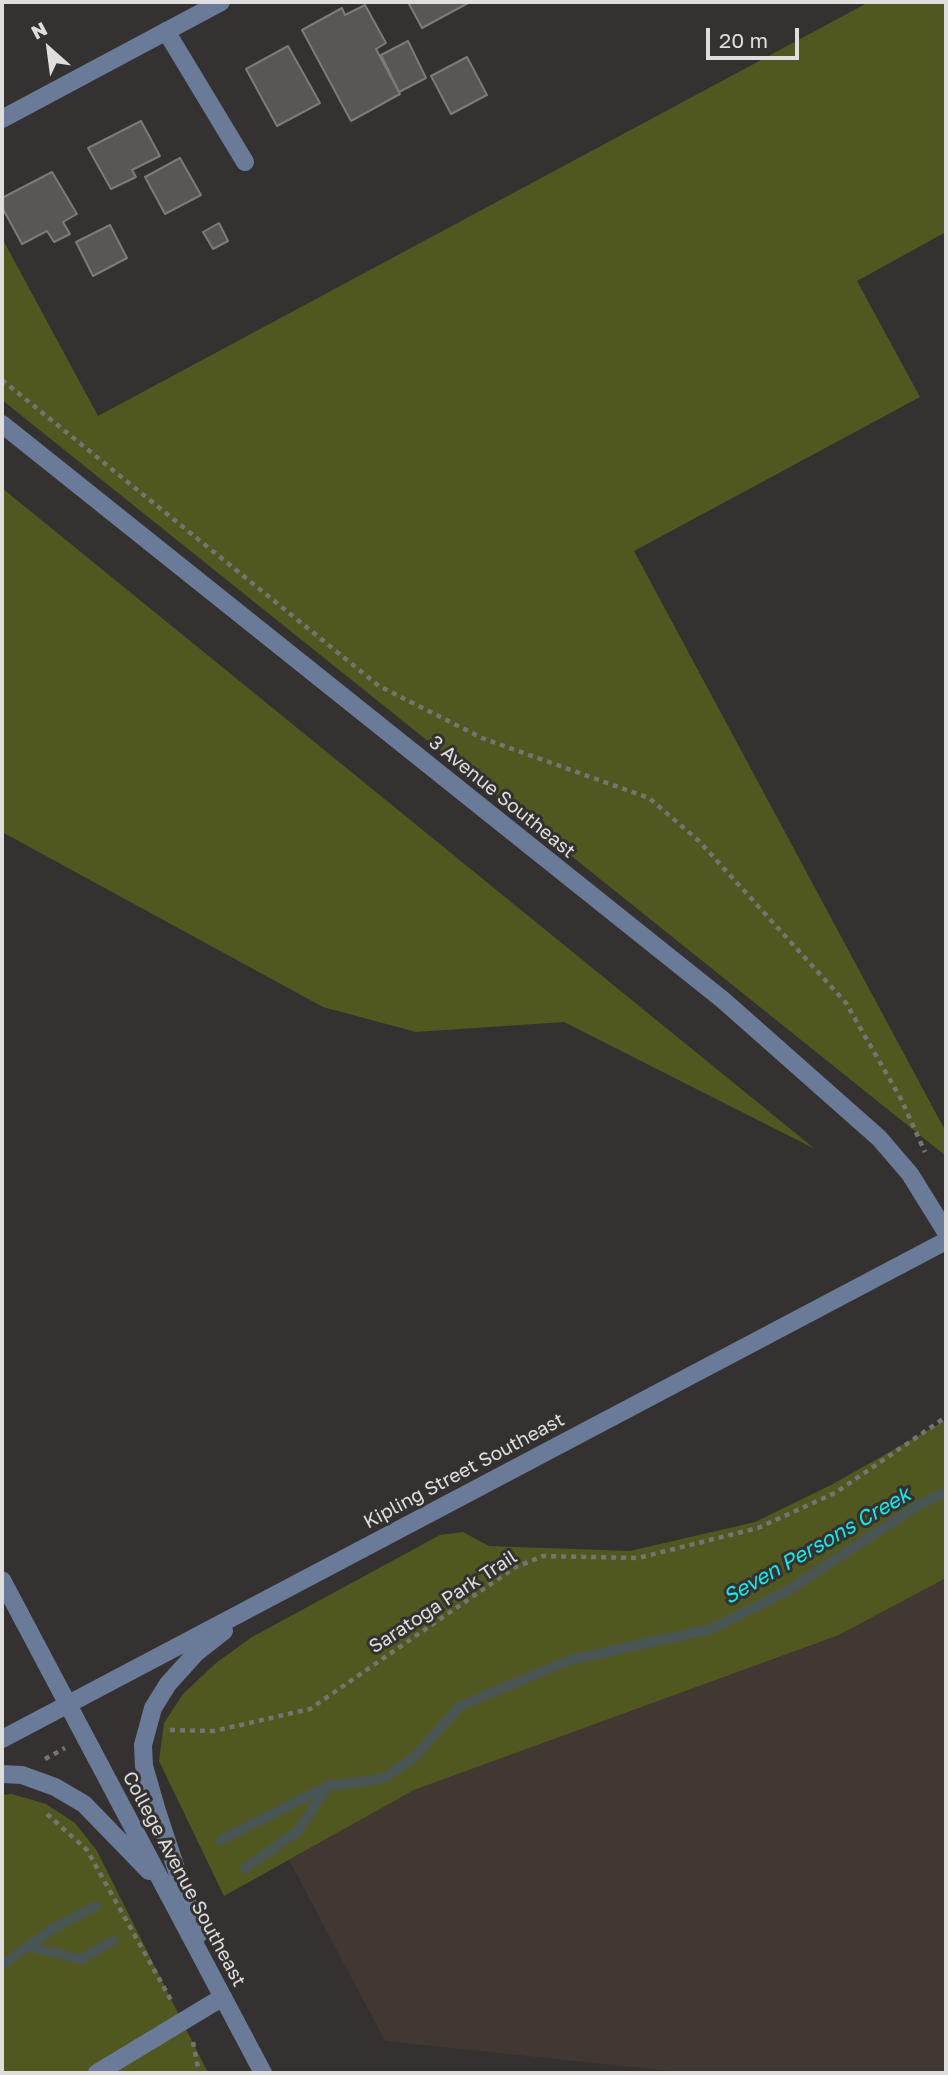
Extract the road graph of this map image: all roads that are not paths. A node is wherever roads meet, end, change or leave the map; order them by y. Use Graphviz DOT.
graph roads {
  1 [pos="221,2"];
  2 [pos="166,32"];
  3 [pos="2,119"];
  4 [pos="245,162"];
  5 [pos="2,424"];
  6 [pos="946,1232"];
  7 [pos="946,1241"];
  8 [pos="2,1580"];
  9 [pos="263,1601"];
  10 [pos="67,1704"];
  11 [pos="2,1739"];
  12 [pos="2,1774"];
  13 [pos="164,1887"];
  14 [pos="208,1968"];
  15 [pos="223,1997"];
  16 [pos="97,2073"];
  17 [pos="263,2073"];
  1 -- 2 [label="street"];
  2 -- 3 [label="street"];
  2 -- 4 [label="street"];
  5 -- 6 [label="street, 3 Avenue Southeast"];
  7 -- 9 [label="street, Kipling Street Southeast"];
  8 -- 10 [label="street, College Avenue Southeast"];
  9 -- 10 [label="street, Kipling Street Southeast"];
  9 -- 14 [label="street"];
  10 -- 11 [label="street, Kipling Street Southeast"];
  10 -- 13 [label="street, College Avenue Southeast"];
  12 -- 13 [label="street"];
  13 -- 14 [label="street, College Avenue Southeast"];
  14 -- 15 [label="street, College Avenue Southeast"];
  15 -- 16 [label="street"];
  15 -- 17 [label="street, College Avenue Southeast"];
}
